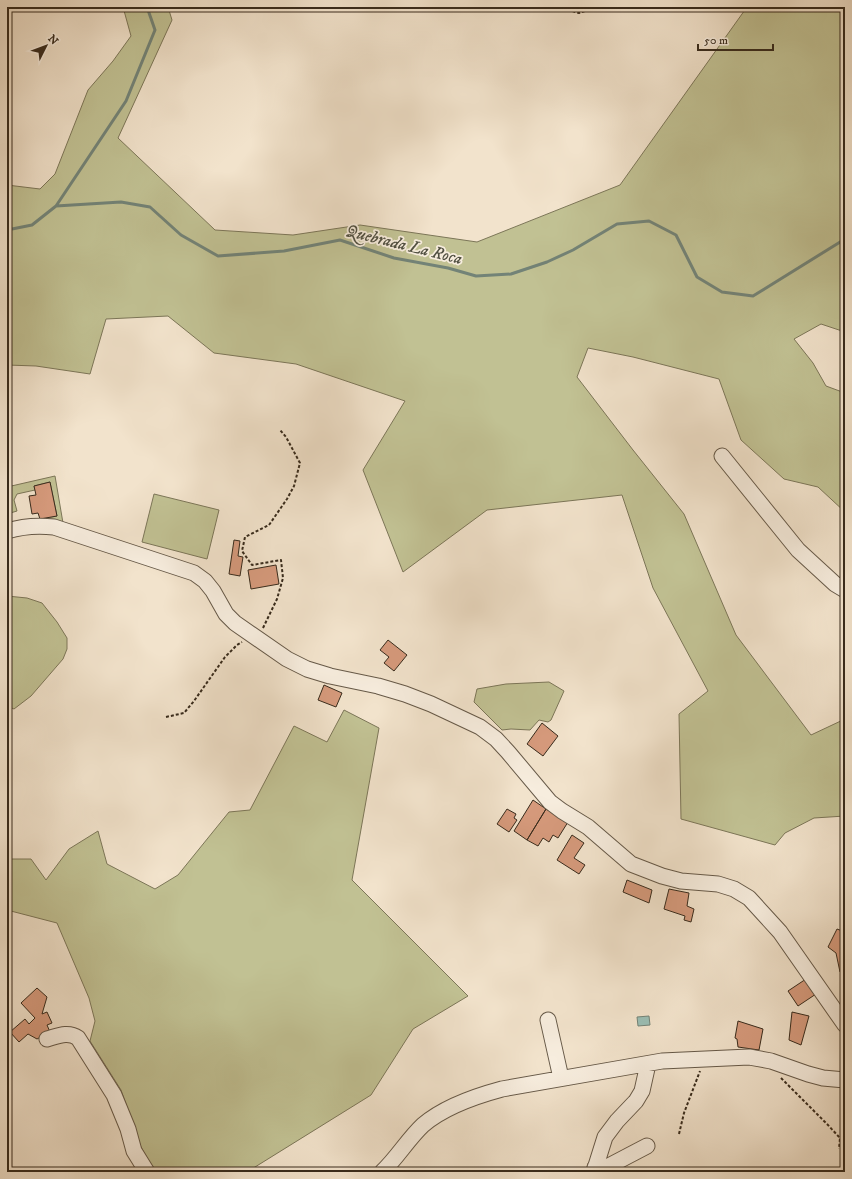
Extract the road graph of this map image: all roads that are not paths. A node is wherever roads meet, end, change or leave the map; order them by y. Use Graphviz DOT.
graph roads {
  1 [pos="722,456"];
  2 [pos="7,531"];
  3 [pos="845,590"];
  4 [pos="548,1020"];
  5 [pos="845,1025"];
  6 [pos="47,1039"];
  7 [pos="655,1062"];
  8 [pos="560,1078"];
  9 [pos="845,1080"];
  10 [pos="646,1146"];
  11 [pos="595,1170"];
  12 [pos="147,1172"];
  13 [pos="382,1172"];
  1 -- 3 [label="street"];
  2 -- 5 [label="street"];
  4 -- 8 [label="street"];
  6 -- 12 [label="street"];
  7 -- 8 [label="street"];
  7 -- 9 [label="street"];
  7 -- 11 [label="street"];
  8 -- 13 [label="street"];
  10 -- 11 [label="street"];
}
